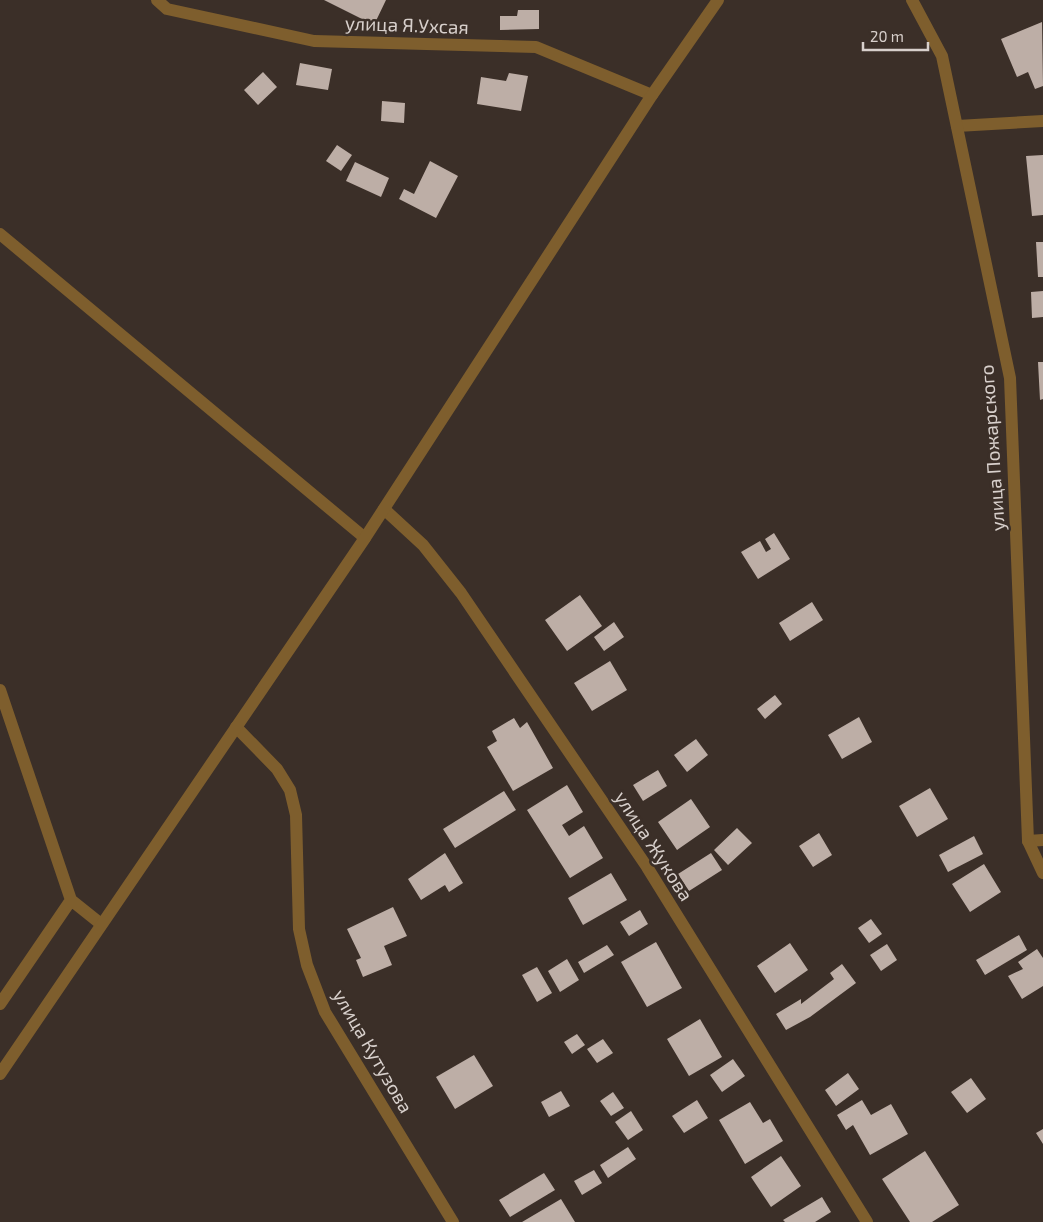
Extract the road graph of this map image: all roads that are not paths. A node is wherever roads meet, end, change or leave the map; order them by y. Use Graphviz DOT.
graph roads {
  1 [pos="157,0"];
  2 [pos="718,0"];
  3 [pos="912,0"];
  4 [pos="652,95"];
  5 [pos="1043,121"];
  6 [pos="956,126"];
  7 [pos="0,234"];
  8 [pos="384,509"];
  9 [pos="365,538"];
  10 [pos="0,690"];
  11 [pos="236,727"];
  12 [pos="1043,840"];
  13 [pos="1028,841"];
  14 [pos="1043,873"];
  15 [pos="71,900"];
  16 [pos="101,924"];
  17 [pos="0,1004"];
  18 [pos="0,1074"];
  19 [pos="453,1222"];
  20 [pos="867,1222"];
  1 -- 4 [label="street, улица Я.Ухсая"];
  2 -- 4 [label="street"];
  3 -- 6 [label="street, улица Пожарского"];
  4 -- 8 [label="street"];
  5 -- 6 [label="street"];
  6 -- 13 [label="street, улица Пожарского"];
  7 -- 9 [label="street"];
  8 -- 9 [label="street"];
  8 -- 20 [label="street, улица Жукова"];
  9 -- 11 [label="street"];
  10 -- 15 [label="street"];
  11 -- 16 [label="street"];
  11 -- 19 [label="street, улица Кутузова"];
  12 -- 13 [label="street"];
  13 -- 14 [label="street, улица Пожарского"];
  15 -- 16 [label="street"];
  15 -- 17 [label="street"];
  16 -- 18 [label="street"];
}
